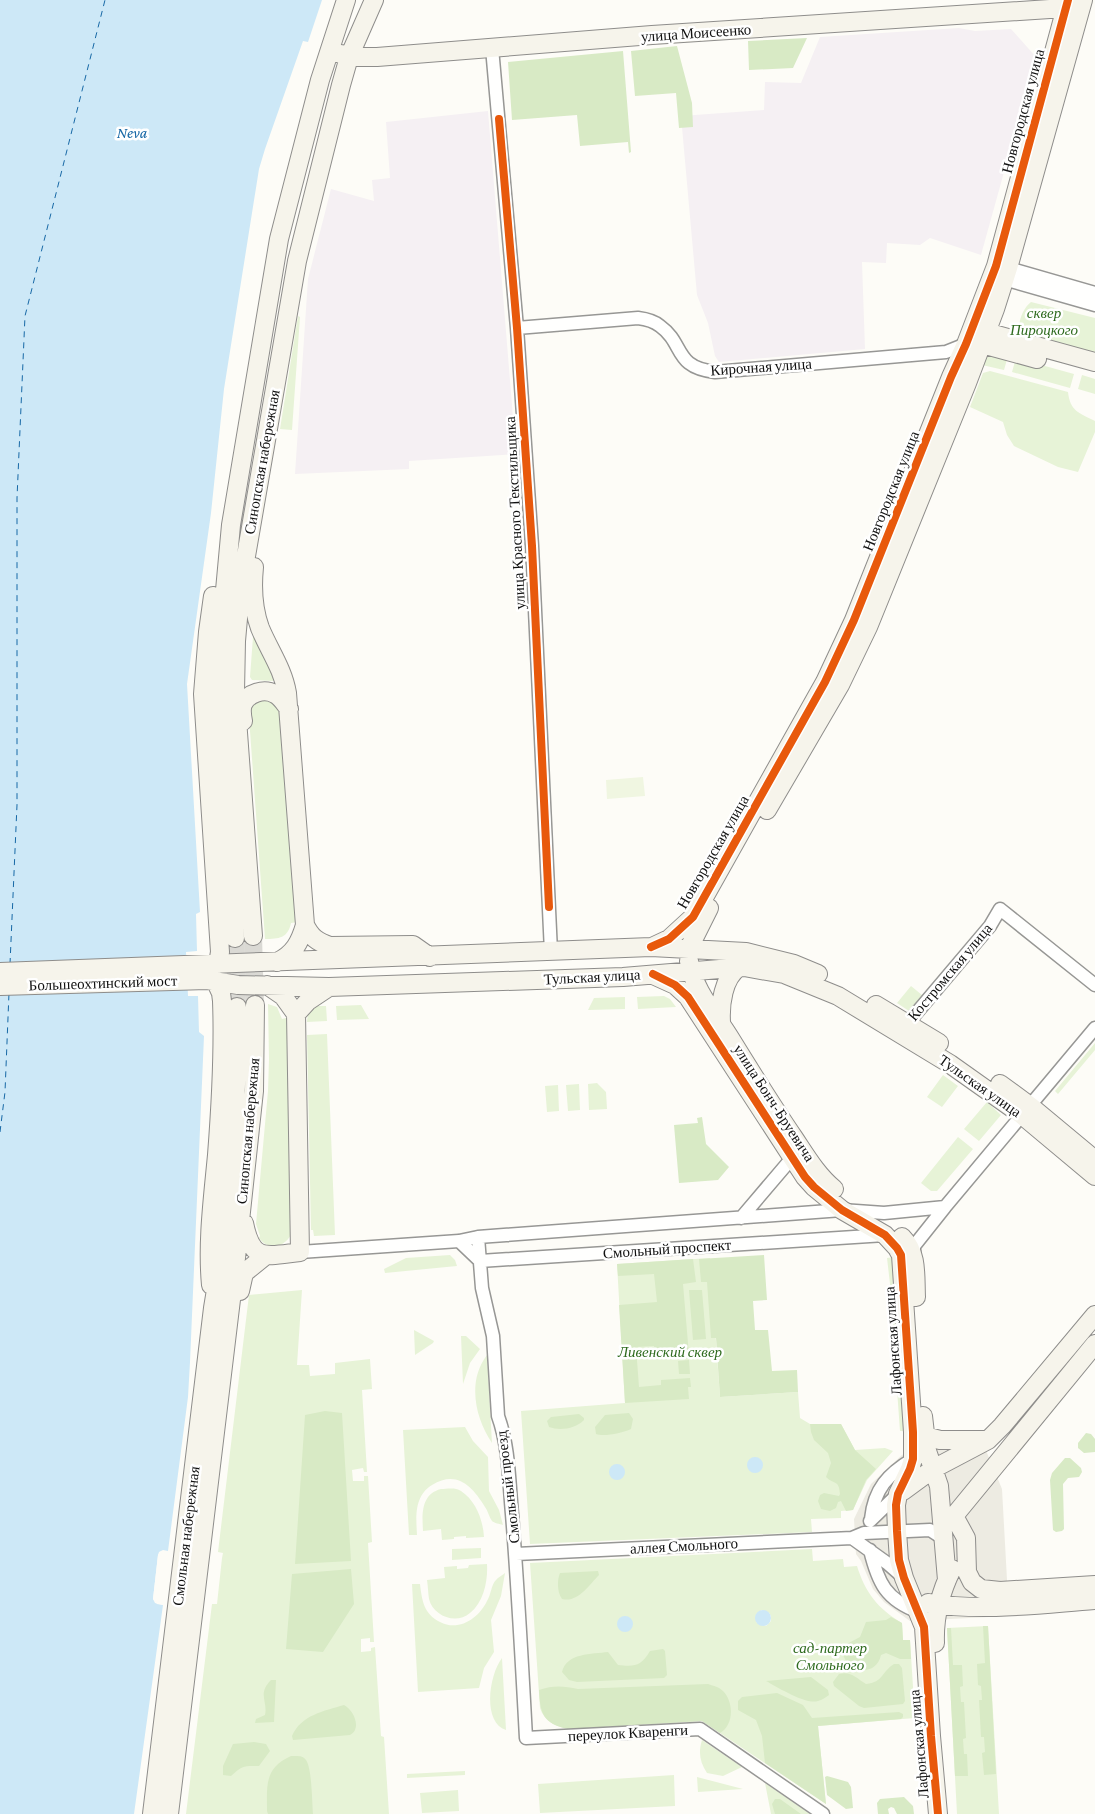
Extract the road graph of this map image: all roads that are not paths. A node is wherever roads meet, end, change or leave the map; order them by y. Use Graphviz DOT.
graph roads {
  1 [pos="346,0"];
  2 [pos="374,0"];
  3 [pos="1080,5"];
  4 [pos="492,48"];
  5 [pos="328,50"];
  6 [pos="349,57"];
  7 [pos="1002,273"];
  8 [pos="1095,293"];
  9 [pos="1095,305"];
  10 [pos="517,328"];
  11 [pos="978,340"];
  12 [pos="1095,362"];
  13 [pos="1095,375"];
  14 [pos="254,517"];
  15 [pos="228,553"];
  16 [pos="289,709"];
  17 [pos="240,751"];
  18 [pos="305,924"];
  19 [pos="253,936"];
  20 [pos="235,938"];
  21 [pos="651,948"];
  22 [pos="688,950"];
  23 [pos="551,952"];
  24 [pos="424,957"];
  25 [pos="276,962"];
  26 [pos="739,967"];
  27 [pos="691,971"];
  28 [pos="0,972"];
  29 [pos="211,973"];
  30 [pos="653,974"];
  31 [pos="419,984"];
  32 [pos="1095,984"];
  33 [pos="266,985"];
  34 [pos="0,986"];
  35 [pos="329,987"];
  36 [pos="255,1004"];
  37 [pos="237,1007"];
  38 [pos="296,1014"];
  39 [pos="721,1022"];
  40 [pos="903,1028"];
  41 [pos="1095,1028"];
  42 [pos="1026,1110"];
  43 [pos="792,1158"];
  44 [pos="1095,1160"];
  45 [pos="1095,1176"];
  46 [pos="945,1207"];
  47 [pos="241,1210"];
  48 [pos="842,1210"];
  49 [pos="863,1210"];
  50 [pos="741,1218"];
  51 [pos="892,1235"];
  52 [pos="478,1237"];
  53 [pos="458,1241"];
  54 [pos="300,1252"];
  55 [pos="265,1256"];
  56 [pos="914,1256"];
  57 [pos="229,1258"];
  58 [pos="480,1261"];
  59 [pos="213,1308"];
  60 [pos="1095,1315"];
  61 [pos="228,1322"];
  62 [pos="1095,1344"];
  63 [pos="925,1436"];
  64 [pos="988,1440"];
  65 [pos="913,1455"];
  66 [pos="933,1469"];
  67 [pos="939,1486"];
  68 [pos="898,1494"];
  69 [pos="954,1516"];
  70 [pos="871,1519"];
  71 [pos="897,1531"];
  72 [pos="852,1538"];
  73 [pos="944,1539"];
  74 [pos="870,1550"];
  75 [pos="516,1554"];
  76 [pos="904,1578"];
  77 [pos="946,1580"];
  78 [pos="1095,1585"];
  79 [pos="991,1599"];
  80 [pos="1095,1600"];
  81 [pos="927,1608"];
  82 [pos="526,1738"];
  83 [pos="152,1814"];
  84 [pos="169,1814"];
  85 [pos="822,1814"];
  86 [pos="938,1814"];
  87 [pos="948,1814"];
  1 -- 5 [label="main road, Синопская набережная"];
  2 -- 6 [label="main road, Синопская набережная"];
  3 -- 4 [label="main road, улица Моисеенко"];
  3 -- 7 [label="main road, Новгородская улица"];
  4 -- 6 [label="main road, улица Моисеенко"];
  4 -- 10 [label="street, улица Красного Текстильщика"];
  5 -- 6 [label="main road, улица Моисеенко"];
  5 -- 15 [label="main road, Синопская набережная"];
  6 -- 14 [label="main road, Синопская набережная"];
  7 -- 8 [label="street"];
  7 -- 9 [label="street"];
  7 -- 11 [label="main road, Новгородская улица"];
  10 -- 11 [label="street, Кирочная улица"];
  10 -- 23 [label="street, улица Красного Текстильщика"];
  11 -- 12 [label="main road"];
  11 -- 13 [label="main road"];
  11 -- 21 [label="main road, Новгородская улица"];
  11 -- 22 [label="main road, Новгородская улица"];
  14 -- 16 [label="main road"];
  14 -- 17 [label="main road, Синопская набережная"];
  15 -- 20 [label="main road, Синопская набережная"];
  15 -- 29 [label="main road"];
  16 -- 17 [label="main road"];
  16 -- 18 [label="main road"];
  17 -- 19 [label="main road, Синопская набережная"];
  18 -- 24 [label="main road"];
  18 -- 25 [label="main road"];
  21 -- 22 [label="main road, Тульская улица"];
  21 -- 23 [label="main road, Тульская улица"];
  22 -- 27 [label="main road, улица Бонч-Бруевича"];
  22 -- 40 [label="main road, Тульская улица"];
  23 -- 24 [label="main road, Тульская улица"];
  24 -- 25 [label="main road, Тульская улица"];
  24 -- 31 [label="main road"];
  25 -- 29 [label="main road, Тульская улица"];
  26 -- 27 [label="main road, Тульская улица"];
  26 -- 39 [label="main road"];
  26 -- 40 [label="main road, Тульская улица"];
  27 -- 30 [label="main road, Тульская улица"];
  27 -- 39 [label="main road, улица Бонч-Бруевича"];
  28 -- 29 [label="main road, Большеохтинский мост"];
  29 -- 33 [label="main road, Тульская улица"];
  29 -- 34 [label="main road, Большеохтинский мост"];
  29 -- 59 [label="main road"];
  30 -- 31 [label="main road, Тульская улица"];
  30 -- 43 [label="main road, улица Бонч-Бруевича"];
  31 -- 35 [label="main road, Тульская улица"];
  32 -- 40 [label="street, Костромская улица"];
  33 -- 35 [label="main road, Тульская улица"];
  33 -- 38 [label="main road"];
  35 -- 38 [label="main road"];
  36 -- 47 [label="main road, Синопская набережная"];
  37 -- 57 [label="main road, Синопская набережная"];
  38 -- 54 [label="main road"];
  39 -- 49 [label="main road, улица Бонч-Бруевича"];
  40 -- 42 [label="main road, Тульская улица"];
  41 -- 42 [label="street"];
  42 -- 44 [label="main road, Тульская улица"];
  42 -- 45 [label="main road, Тульская улица"];
  42 -- 46 [label="street"];
  43 -- 48 [label="main road, улица Бонч-Бруевича"];
  43 -- 50 [label="street, Смольный проспект"];
  46 -- 49 [label="street, Смольный проспект"];
  46 -- 56 [label="street"];
  47 -- 55 [label="main road"];
  47 -- 57 [label="main road, Синопская набережная"];
  48 -- 49 [label="street, Смольный проспект"];
  48 -- 50 [label="street, Смольный проспект"];
  48 -- 51 [label="main road, улица Бонч-Бруевича"];
  49 -- 51 [label="main road, улица Бонч-Бруевича"];
  50 -- 52 [label="street, Смольный проспект"];
  51 -- 56 [label="main road"];
  51 -- 58 [label="street, Смольный проспект"];
  51 -- 65 [label="main road, Лафонская улица"];
  52 -- 53 [label="street, Смольный проспект"];
  52 -- 58 [label="street, Смольный проезд"];
  53 -- 54 [label="street, Смольный проспект"];
  53 -- 58 [label="street"];
  54 -- 55 [label="main road"];
  55 -- 61 [label="main road"];
  56 -- 63 [label="main road, Лафонская улица"];
  57 -- 59 [label="main road, Смольная набережная"];
  57 -- 61 [label="main road, Смольная набережная"];
  58 -- 75 [label="street, Смольный проезд"];
  59 -- 83 [label="main road, Смольная набережная"];
  60 -- 64 [label="main road"];
  61 -- 84 [label="main road, Смольная набережная"];
  62 -- 69 [label="main road"];
  63 -- 64 [label="main road"];
  63 -- 66 [label="main road, Лафонская улица"];
  64 -- 66 [label="main road"];
  65 -- 68 [label="main road"];
  65 -- 70 [label="street"];
  66 -- 67 [label="main road, Лафонская улица"];
  66 -- 68 [label="main road"];
  67 -- 69 [label="main road"];
  67 -- 73 [label="main road"];
  68 -- 70 [label="street"];
  68 -- 71 [label="main road"];
  69 -- 77 [label="main road"];
  69 -- 79 [label="main road"];
  70 -- 72 [label="street"];
  71 -- 72 [label="street, аллея Смольного"];
  71 -- 73 [label="street, аллея Смольного"];
  71 -- 76 [label="main road"];
  72 -- 74 [label="street"];
  72 -- 75 [label="street, аллея Смольного"];
  73 -- 77 [label="main road"];
  74 -- 76 [label="street"];
  74 -- 81 [label="street"];
  75 -- 82 [label="street, Смольный проезд"];
  76 -- 81 [label="main road"];
  77 -- 81 [label="main road"];
  78 -- 79 [label="main road"];
  79 -- 80 [label="main road"];
  79 -- 81 [label="main road"];
  81 -- 86 [label="main road, Лафонская улица"];
  81 -- 87 [label="main road, Лафонская улица"];
  82 -- 85 [label="street, переулок Кваренги"];
}
